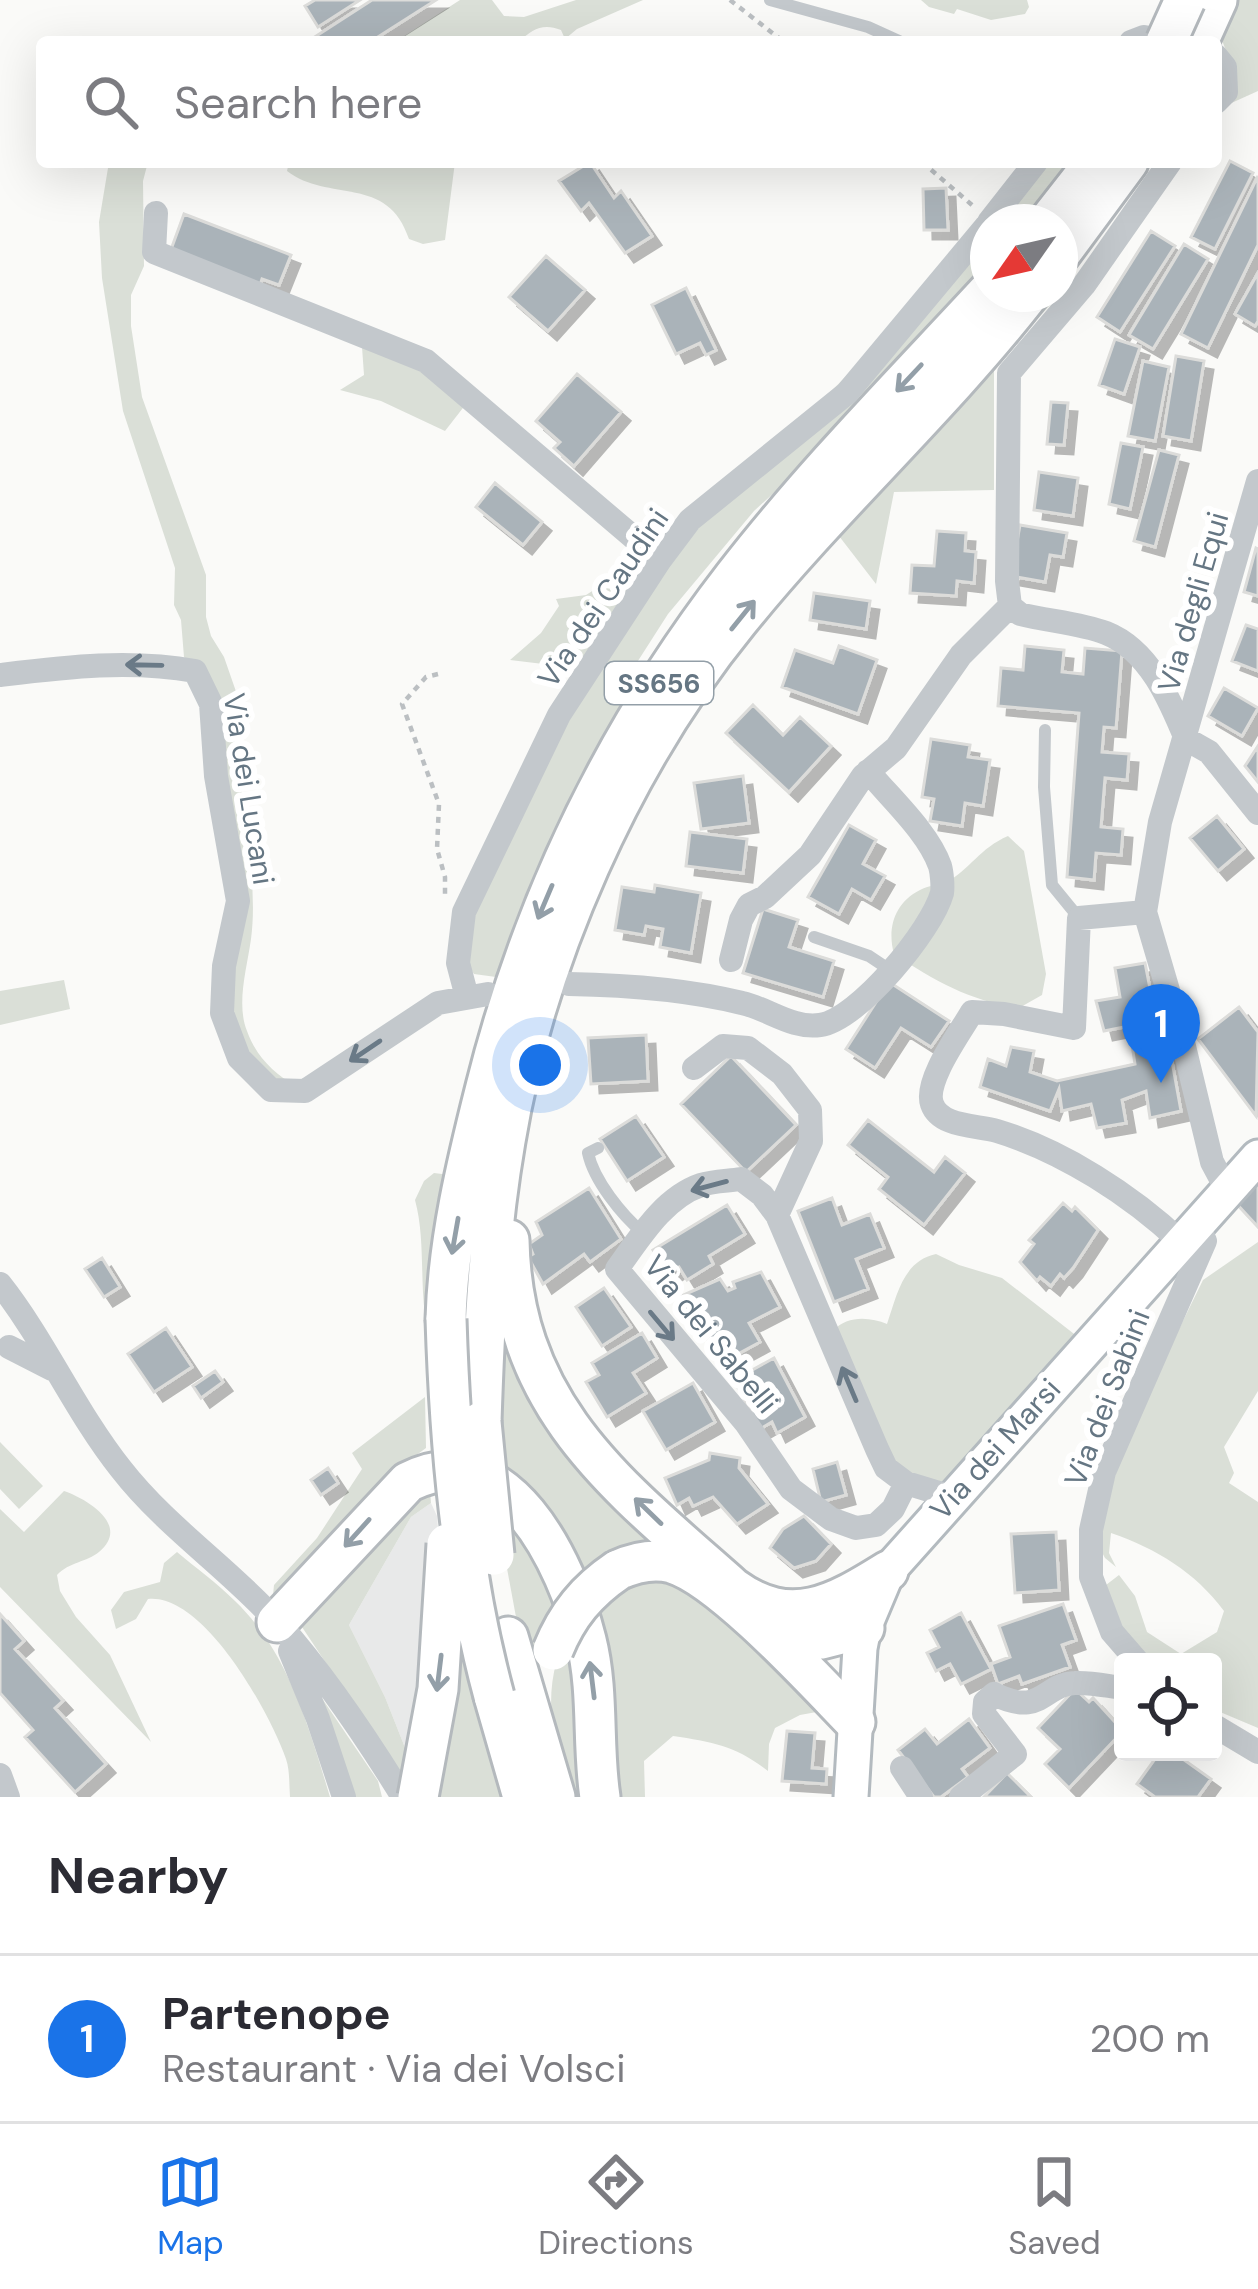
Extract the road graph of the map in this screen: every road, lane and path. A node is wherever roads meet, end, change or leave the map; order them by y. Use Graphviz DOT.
graph roads {
  1 [pos="730,0"];
  2 [pos="770,0"];
  3 [pos="1186,0"];
  4 [pos="1217,0"];
  5 [pos="776,36"];
  6 [pos="888,36"];
  7 [pos="1171,36"];
  8 [pos="1201,36"];
  9 [pos="1222,63"];
  10 [pos="1222,96"];
  11 [pos="929,168"];
  12 [pos="1031,168"];
  13 [pos="1090,168"];
  14 [pos="1124,168"];
  15 [pos="1166,168"];
  16 [pos="1003,204"];
  17 [pos="1062,204"];
  18 [pos="970,205"];
  19 [pos="156,213"];
  20 [pos="1078,230"];
  21 [pos="970,245"];
  22 [pos="970,312"];
  23 [pos="1013,312"];
  24 [pos="1258,481"];
  25 [pos="660,560"];
  26 [pos="1010,606"];
  27 [pos="438,674"];
  28 [pos="0,675"];
  29 [pos="1045,730"];
  30 [pos="1186,740"];
  31 [pos="868,771"];
  32 [pos="1258,813"];
  33 [pos="1145,912"];
  34 [pos="446,913"];
  35 [pos="1079,918"];
  36 [pos="814,937"];
  37 [pos="731,960"];
  38 [pos="458,963"];
  39 [pos="890,970"];
  40 [pos="569,984"];
  41 [pos="694,1068"];
  42 [pos="505,1137"];
  43 [pos="598,1148"];
  44 [pos="1258,1157"];
  45 [pos="1227,1190"];
  46 [pos="777,1215"];
  47 [pos="1189,1232"];
  48 [pos="643,1234"];
  49 [pos="0,1283"];
  50 [pos="15,1311"];
  51 [pos="2,1347"];
  52 [pos="58,1374"];
  53 [pos="465,1426"];
  54 [pos="906,1483"];
  55 [pos="952,1497"];
  56 [pos="888,1571"];
  57 [pos="277,1622"];
  58 [pos="864,1628"];
  59 [pos="771,1636"];
  60 [pos="1130,1653"];
  61 [pos="1114,1687"];
  62 [pos="855,1722"];
  63 [pos="1222,1730"];
  64 [pos="1258,1752"];
  65 [pos="902,1768"];
  66 [pos="0,1774"];
  67 [pos="541,1787"];
  68 [pos="8,1797"];
  69 [pos="344,1797"];
  70 [pos="403,1797"];
  71 [pos="418,1797"];
  72 [pos="600,1797"];
  73 [pos="851,1797"];
  74 [pos="921,1797"];
  75 [pos="961,1797"];
  1 -- 5 [label="path"];
  2 -- 6 [label="lane"];
  3 -- 7 [label="highway, bridge"];
  4 -- 8 [label="highway"];
  9 -- 10 [label="street"];
  11 -- 18 [label="path"];
  12 -- 16 [label="street, Via dei Caudini"];
  13 -- 17 [label="highway"];
  14 -- 20 [label="highway"];
  15 -- 26 [label="street"];
  19 -- 25 [label="street"];
  21 -- 25 [label="street, Via dei Caudini"];
  22 -- 53 [label="highway, SS656, one-way, bridge"];
  42 -- 23 [label="highway, SS656, one-way"];
  24 -- 30 [label="street, Via degli Equi"];
  25 -- 38 [label="street, Via dei Caudini"];
  26 -- 30 [label="street"];
  26 -- 31 [label="street"];
  27 -- 34 [label="path"];
  38 -- 28 [label="street, Via dei Lucani, one-way"];
  29 -- 35 [label="lane"];
  30 -- 32 [label="street"];
  30 -- 33 [label="street, Via degli Equi"];
  31 -- 37 [label="street"];
  31 -- 39 [label="street"];
  33 -- 35 [label="street"];
  33 -- 45 [label="street"];
  35 -- 47 [label="street"];
  36 -- 39 [label="lane"];
  39 -- 40 [label="street"];
  41 -- 46 [label="street"];
  42 -- 53 [label="highway, SS656"];
  56 -- 42 [label="highway, one-way"];
  43 -- 48 [label="lane"];
  44 -- 45 [label="main road, Via dei Marsi"];
  45 -- 47 [label="main road, Via dei Marsi"];
  46 -- 48 [label="street, Via dei Sabelli, one-way"];
  54 -- 46 [label="street, Via dei Sabelli, one-way"];
  47 -- 55 [label="main road, Via dei Marsi"];
  47 -- 60 [label="street, Via dei Sabini"];
  48 -- 54 [label="street, Via dei Sabelli, one-way"];
  49 -- 50 [label="street"];
  50 -- 51 [label="street"];
  50 -- 52 [label="street"];
  51 -- 52 [label="street"];
  52 -- 57 [label="street"];
  53 -- 67 [label="highway, SS656, bridge"];
  53 -- 67 [label="highway, SS656, bridge"];
  53 -- 71 [label="highway, one-way, bridge"];
  54 -- 55 [label="street"];
  55 -- 56 [label="main road, Via dei Marsi"];
  56 -- 58 [label="main road, Via dei Marsi"];
  57 -- 69 [label="street"];
  57 -- 70 [label="street"];
  72 -- 57 [label="highway, one-way"];
  58 -- 59 [label="highway"];
  58 -- 62 [label="main road, Via dei Marsi"];
  59 -- 62 [label="highway"];
  59 -- 67 [label="highway, bridge"];
  61 -- 75 [label="street"];
  62 -- 73 [label="main road, Via dei Marsi"];
  63 -- 64 [label="street"];
  65 -- 74 [label="street"];
  66 -- 68 [label="street"];
}
